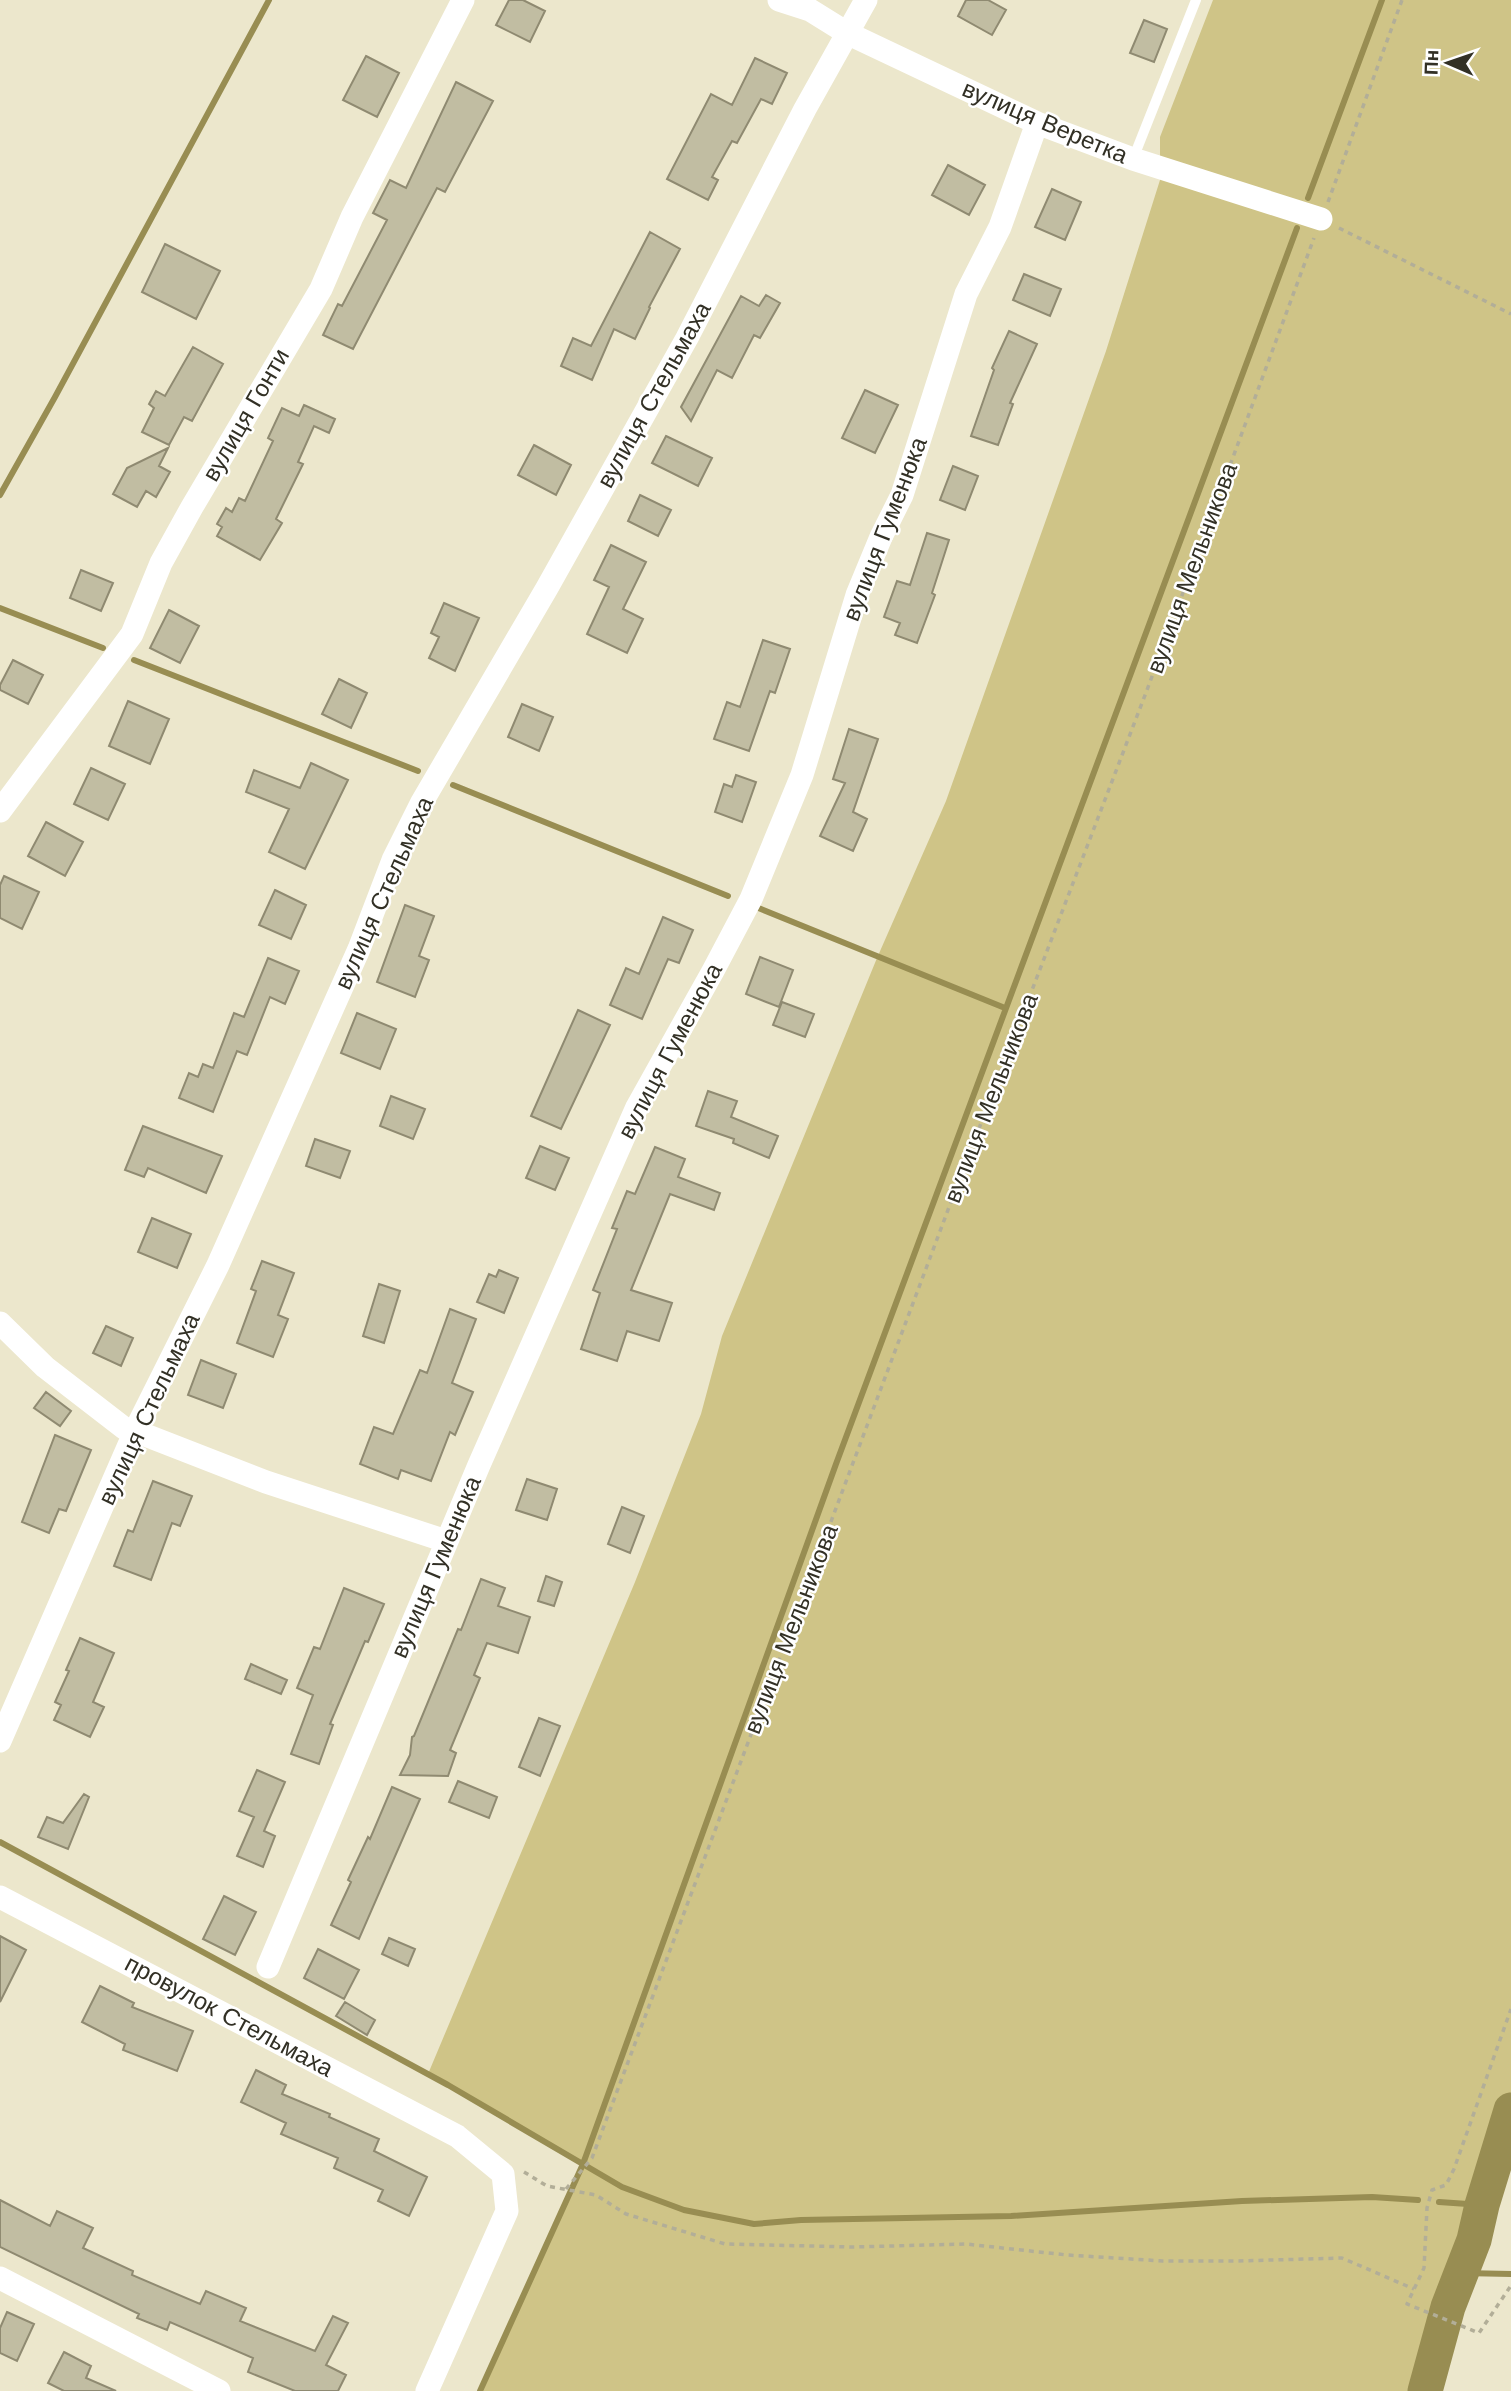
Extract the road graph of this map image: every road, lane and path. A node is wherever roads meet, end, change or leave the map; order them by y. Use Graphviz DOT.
graph roads {
  1 [pos="463,0"];
  2 [pos="779,0"];
  3 [pos="866,0"];
  4 [pos="1196,0"];
  5 [pos="1402,0"];
  6 [pos="847,33"];
  7 [pos="1037,123"];
  8 [pos="1133,159"];
  9 [pos="1321,219"];
  10 [pos="1511,314"];
  11 [pos="0,811"];
  12 [pos="0,1323"];
  13 [pos="135,1431"];
  14 [pos="446,1541"];
  15 [pos="0,1741"];
  16 [pos="0,1897"];
  17 [pos="268,1967"];
  18 [pos="1511,2009"];
  19 [pos="0,2278"];
  20 [pos="1510,2287"];
  21 [pos="1414,2289"];
  22 [pos="219,2391"];
  23 [pos="427,2391"];
  1 -- 11 [label="street, вулиця Гонти"];
  2 -- 6 [label="street, вулиця Веретка"];
  3 -- 6 [label="street, вулиця Стельмаха"];
  4 -- 8 [label="lane"];
  5 -- 9 [label="path, вулиця Мельникова"];
  6 -- 7 [label="street, вулиця Веретка"];
  6 -- 13 [label="street, вулиця Стельмаха"];
  7 -- 8 [label="street, вулиця Веретка"];
  7 -- 14 [label="street, вулиця Гуменюка"];
  8 -- 9 [label="street, вулиця Веретка"];
  9 -- 10 [label="path"];
  9 -- 21 [label="path, вулиця Мельникова"];
  12 -- 13 [label="street"];
  13 -- 14 [label="street"];
  13 -- 15 [label="street, вулиця Стельмаха"];
  14 -- 17 [label="street, вулиця Гуменюка"];
  16 -- 23 [label="street, провулок Стельмаха"];
  18 -- 21 [label="path"];
  19 -- 22 [label="street"];
  20 -- 21 [label="path"];
}
